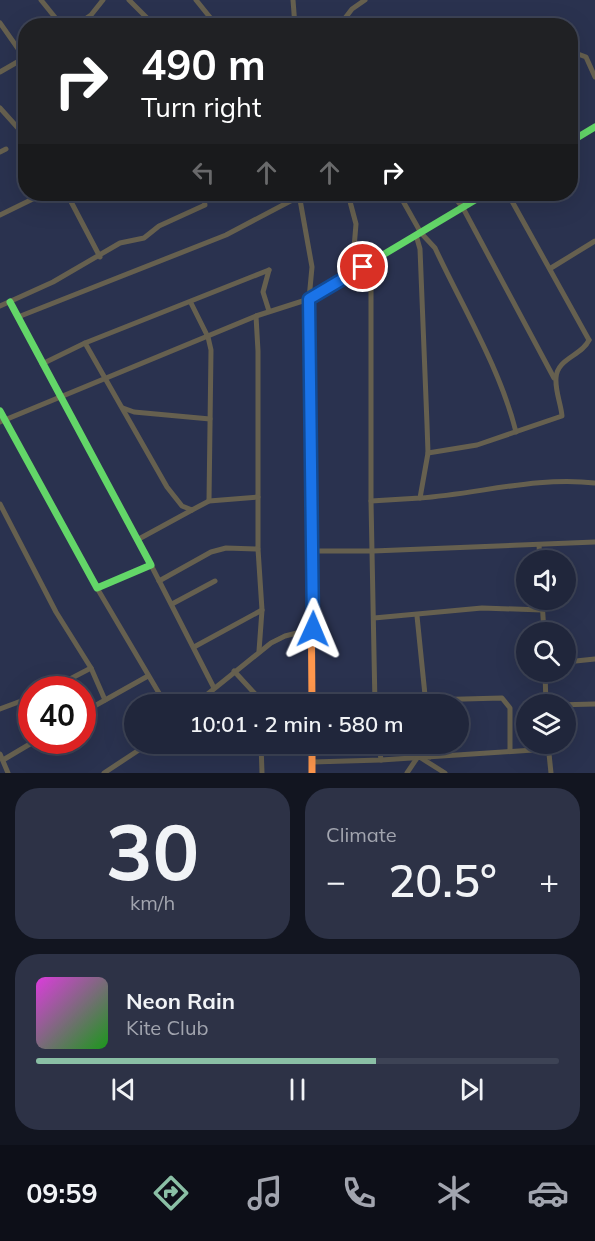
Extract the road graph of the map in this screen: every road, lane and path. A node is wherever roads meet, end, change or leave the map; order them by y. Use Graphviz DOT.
graph roads {
  1 [pos="41,0"];
  2 [pos="103,0"];
  3 [pos="129,0"];
  4 [pos="196,0"];
  5 [pos="293,0"];
  6 [pos="365,0"];
  7 [pos="56,18"];
  8 [pos="87,18"];
  9 [pos="147,18"];
  10 [pos="211,18"];
  11 [pos="294,18"];
  12 [pos="345,18"];
  13 [pos="0,23"];
  14 [pos="18,48"];
  15 [pos="578,54"];
  16 [pos="18,62"];
  17 [pos="0,72"];
  18 [pos="595,76"];
  19 [pos="0,108"];
  20 [pos="18,128"];
  21 [pos="595,128"];
  22 [pos="578,138"];
  23 [pos="29,201"];
  24 [pos="72,201"];
  25 [pos="204,201"];
  26 [pos="289,201"];
  27 [pos="301,201"];
  28 [pos="350,201"];
  29 [pos="402,201"];
  30 [pos="457,201"];
  31 [pos="474,201"];
  32 [pos="512,201"];
  33 [pos="462,208"];
  34 [pos="0,215"];
  35 [pos="419,234"];
  36 [pos="595,241"];
  37 [pos="100,257"];
  38 [pos="371,263"];
  39 [pos="363,267"];
  40 [pos="551,268"];
  41 [pos="309,299"];
  42 [pos="10,302"];
  43 [pos="191,303"];
  44 [pos="0,306"];
  45 [pos="269,311"];
  46 [pos="256,316"];
  47 [pos="18,317"];
  48 [pos="208,336"];
  49 [pos="592,339"];
  50 [pos="85,343"];
  51 [pos="42,364"];
  52 [pos="105,380"];
  53 [pos="556,381"];
  54 [pos="60,399"];
  55 [pos="123,408"];
  56 [pos="0,411"];
  57 [pos="210,419"];
  58 [pos="3,421"];
  59 [pos="516,432"];
  60 [pos="428,453"];
  61 [pos="595,483"];
  62 [pos="258,497"];
  63 [pos="420,498"];
  64 [pos="209,501"];
  65 [pos="370,501"];
  66 [pos="0,504"];
  67 [pos="192,510"];
  68 [pos="137,540"];
  69 [pos="595,543"];
  70 [pos="539,545"];
  71 [pos="258,549"];
  72 [pos="539,550"];
  73 [pos="314,551"];
  74 [pos="373,551"];
  75 [pos="150,566"];
  76 [pos="159,581"];
  77 [pos="215,581"];
  78 [pos="98,588"];
  79 [pos="172,604"];
  80 [pos="516,609"];
  81 [pos="262,610"];
  82 [pos="542,610"];
  83 [pos="417,616"];
  84 [pos="374,618"];
  85 [pos="543,622"];
  86 [pos="313,629"];
  87 [pos="194,647"];
  88 [pos="259,651"];
  89 [pos="595,659"];
  90 [pos="576,661"];
  91 [pos="91,668"];
  92 [pos="234,671"];
  93 [pos="76,676"];
  94 [pos="148,676"];
  95 [pos="214,688"];
  96 [pos="159,694"];
  97 [pos="207,694"];
  98 [pos="255,694"];
  99 [pos="312,694"];
  100 [pos="375,694"];
  101 [pos="425,694"];
  102 [pos="105,700"];
  103 [pos="469,700"];
  104 [pos="18,702"];
  105 [pos="576,704"];
  106 [pos="595,704"];
  107 [pos="96,705"];
  108 [pos="0,709"];
  109 [pos="18,749"];
  110 [pos="510,750"];
  111 [pos="516,750"];
  112 [pos="133,754"];
  113 [pos="261,754"];
  114 [pos="312,754"];
  115 [pos="380,754"];
  116 [pos="430,754"];
  117 [pos="549,754"];
  118 [pos="1,757"];
  119 [pos="430,757"];
  120 [pos="419,758"];
  121 [pos="381,760"];
  122 [pos="312,762"];
  123 [pos="8,773"];
  124 [pos="104,773"];
  125 [pos="262,773"];
  126 [pos="312,773"];
  127 [pos="407,773"];
  128 [pos="445,773"];
  129 [pos="551,773"];
  1 -- 7 [label="street"];
  2 -- 8 [label="street"];
  3 -- 9 [label="street"];
  4 -- 10 [label="street"];
  5 -- 11 [label="street"];
  6 -- 12 [label="street"];
  13 -- 14 [label="street"];
  15 -- 18 [label="street"];
  16 -- 17 [label="street"];
  19 -- 20 [label="street"];
  21 -- 22 [label="street"];
  23 -- 34 [label="street"];
  24 -- 37 [label="street"];
  25 -- 37 [label="street"];
  26 -- 47 [label="street"];
  27 -- 41 [label="street"];
  28 -- 39 [label="street"];
  29 -- 35 [label="street"];
  30 -- 33 [label="street"];
  31 -- 33 [label="street"];
  32 -- 40 [label="street"];
  33 -- 35 [label="street"];
  33 -- 53 [label="street"];
  35 -- 38 [label="street"];
  35 -- 59 [label="street"];
  35 -- 60 [label="street"];
  36 -- 40 [label="street"];
  37 -- 42 [label="street"];
  38 -- 39 [label="street"];
  38 -- 65 [label="street"];
  39 -- 41 [label="street"];
  40 -- 49 [label="street"];
  41 -- 45 [label="street"];
  41 -- 73 [label="street"];
  42 -- 44 [label="street"];
  42 -- 47 [label="street"];
  43 -- 45 [label="street"];
  43 -- 48 [label="street"];
  43 -- 50 [label="street"];
  45 -- 46 [label="street"];
  46 -- 48 [label="street"];
  46 -- 62 [label="street"];
  47 -- 51 [label="street"];
  48 -- 52 [label="street"];
  48 -- 57 [label="street"];
  49 -- 53 [label="street"];
  50 -- 51 [label="street"];
  50 -- 52 [label="street"];
  51 -- 54 [label="street"];
  52 -- 54 [label="street"];
  52 -- 55 [label="street"];
  53 -- 59 [label="street"];
  54 -- 58 [label="street"];
  54 -- 68 [label="street"];
  55 -- 57 [label="street"];
  55 -- 67 [label="street"];
  56 -- 58 [label="street"];
  57 -- 64 [label="street"];
  58 -- 78 [label="street"];
  59 -- 60 [label="street"];
  60 -- 63 [label="street"];
  61 -- 63 [label="street"];
  62 -- 64 [label="street"];
  62 -- 71 [label="street"];
  63 -- 65 [label="street"];
  64 -- 67 [label="street"];
  65 -- 74 [label="street"];
  66 -- 91 [label="street"];
  67 -- 68 [label="street"];
  68 -- 75 [label="street"];
  69 -- 70 [label="street"];
  70 -- 72 [label="street"];
  70 -- 74 [label="street"];
  71 -- 76 [label="street"];
  71 -- 81 [label="street"];
  73 -- 74 [label="street"];
  73 -- 86 [label="street"];
  74 -- 84 [label="street"];
  75 -- 76 [label="street"];
  75 -- 78 [label="street"];
  76 -- 79 [label="street"];
  77 -- 79 [label="street"];
  78 -- 94 [label="street"];
  79 -- 87 [label="street"];
  80 -- 83 [label="street"];
  81 -- 87 [label="street"];
  81 -- 88 [label="street"];
  82 -- 85 [label="street"];
  83 -- 84 [label="street"];
  83 -- 101 [label="street"];
  84 -- 100 [label="street"];
  86 -- 88 [label="street"];
  86 -- 99 [label="street"];
  87 -- 95 [label="street"];
  88 -- 92 [label="street"];
  89 -- 90 [label="street"];
  91 -- 93 [label="street"];
  91 -- 102 [label="street"];
  92 -- 95 [label="street"];
  92 -- 98 [label="street"];
  94 -- 96 [label="street"];
  94 -- 102 [label="street"];
  95 -- 97 [label="street"];
  102 -- 107 [label="street"];
  103 -- 110 [label="street"];
  104 -- 108 [label="street"];
  105 -- 106 [label="street"];
  109 -- 118 [label="street"];
  110 -- 111 [label="street"];
  110 -- 119 [label="street"];
  112 -- 124 [label="street"];
  113 -- 125 [label="street"];
  114 -- 122 [label="street"];
  115 -- 121 [label="street"];
  116 -- 119 [label="street"];
  117 -- 129 [label="street"];
  118 -- 123 [label="street"];
  119 -- 120 [label="street"];
  120 -- 121 [label="street"];
  120 -- 127 [label="street"];
  120 -- 128 [label="street"];
  121 -- 122 [label="street"];
  122 -- 126 [label="street"];
}
